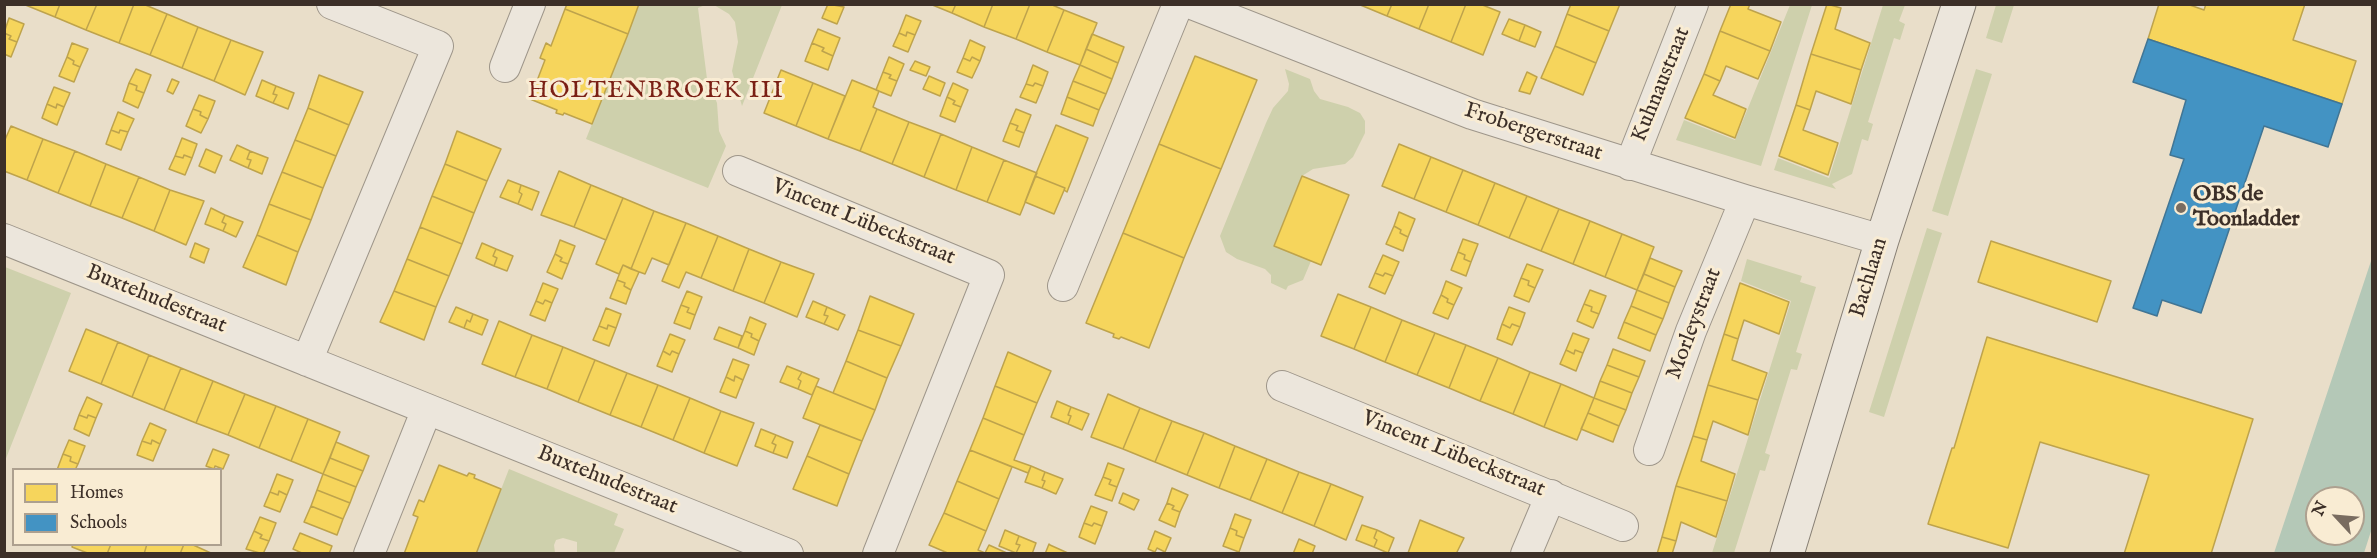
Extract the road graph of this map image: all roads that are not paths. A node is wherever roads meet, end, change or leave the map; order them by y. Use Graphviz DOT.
graph roads {
  1 [pos="332,4"];
  2 [pos="530,4"];
  3 [pos="1178,4"];
  4 [pos="1192,4"];
  5 [pos="1693,4"];
  6 [pos="1959,4"];
  7 [pos="505,67"];
  8 [pos="1630,165"];
  9 [pos="738,171"];
  10 [pos="1745,200"];
  11 [pos="4,238"];
  12 [pos="1882,240"];
  13 [pos="1063,286"];
  14 [pos="307,362"];
  15 [pos="1282,386"];
  16 [pos="426,409"];
  17 [pos="1649,450"];
  18 [pos="1551,495"];
  19 [pos="1623,526"];
  20 [pos="369,554"];
  21 [pos="788,554"];
  22 [pos="878,554"];
  23 [pos="1526,554"];
  24 [pos="1787,554"];
  1 -- 14 [label="street"];
  2 -- 7 [label="street"];
  3 -- 13 [label="street"];
  4 -- 8 [label="street, Frobergerstraat"];
  5 -- 8 [label="street, Kuhnaustraat"];
  6 -- 12 [label="street, Bachlaan"];
  8 -- 10 [label="street, Frobergerstraat"];
  9 -- 22 [label="street, Vincent Lübeckstraat"];
  10 -- 12 [label="street, Frobergerstraat"];
  10 -- 17 [label="street, Morleystraat"];
  11 -- 14 [label="street, Buxtehudestraat"];
  12 -- 24 [label="street, Bachlaan"];
  14 -- 16 [label="street, Buxtehudestraat"];
  15 -- 18 [label="street, Vincent Lübeckstraat"];
  16 -- 20 [label="street"];
  16 -- 21 [label="street, Buxtehudestraat"];
  18 -- 19 [label="street, Vincent Lübeckstraat"];
  18 -- 23 [label="street"];
}
